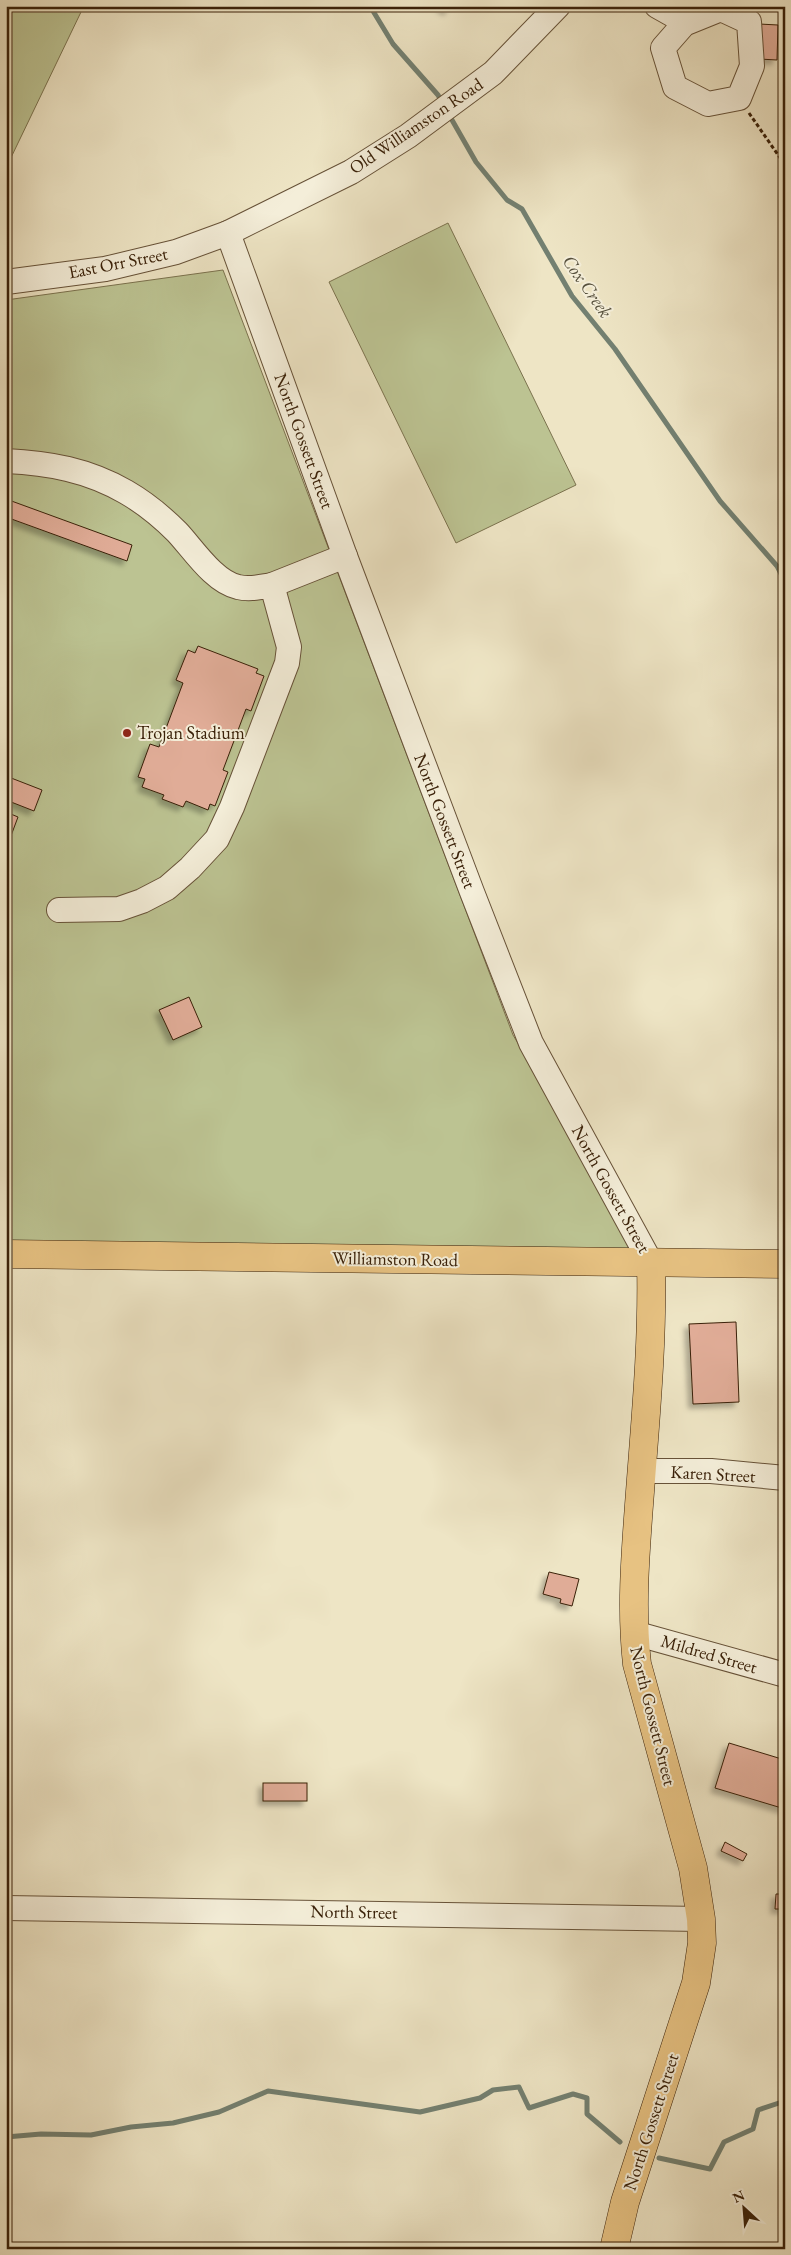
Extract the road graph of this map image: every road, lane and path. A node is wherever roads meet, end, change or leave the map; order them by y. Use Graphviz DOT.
graph roads {
  1 [pos="558,6"];
  2 [pos="657,6"];
  3 [pos="684,24"];
  4 [pos="739,98"];
  5 [pos="785,165"];
  6 [pos="228,233"];
  7 [pos="6,282"];
  8 [pos="6,461"];
  9 [pos="345,556"];
  10 [pos="272,585"];
  11 [pos="59,910"];
  12 [pos="6,1254"];
  13 [pos="651,1263"];
  14 [pos="785,1264"];
  15 [pos="641,1471"];
  16 [pos="785,1478"];
  17 [pos="634,1633"];
  18 [pos="785,1675"];
  19 [pos="6,1908"];
  20 [pos="701,1919"];
  21 [pos="614,2249"];
  1 -- 6 [label="street, Old Williamston Road"];
  2 -- 3 [label="street"];
  3 -- 4 [label="street"];
  3 -- 4 [label="street"];
  4 -- 5 [label="path"];
  6 -- 7 [label="street, East Orr Street"];
  6 -- 9 [label="street, North Gossett Street"];
  8 -- 10 [label="street"];
  9 -- 10 [label="street"];
  9 -- 13 [label="street, North Gossett Street"];
  10 -- 11 [label="street"];
  12 -- 13 [label="main road, Williamston Road"];
  13 -- 14 [label="main road, Williamston Road"];
  13 -- 15 [label="main road, North Gossett Street"];
  15 -- 16 [label="street, Karen Street"];
  15 -- 17 [label="main road, North Gossett Street"];
  17 -- 18 [label="street, Mildred Street"];
  17 -- 20 [label="main road, North Gossett Street"];
  19 -- 20 [label="street, North Street"];
  20 -- 21 [label="main road, North Gossett Street"];
}
